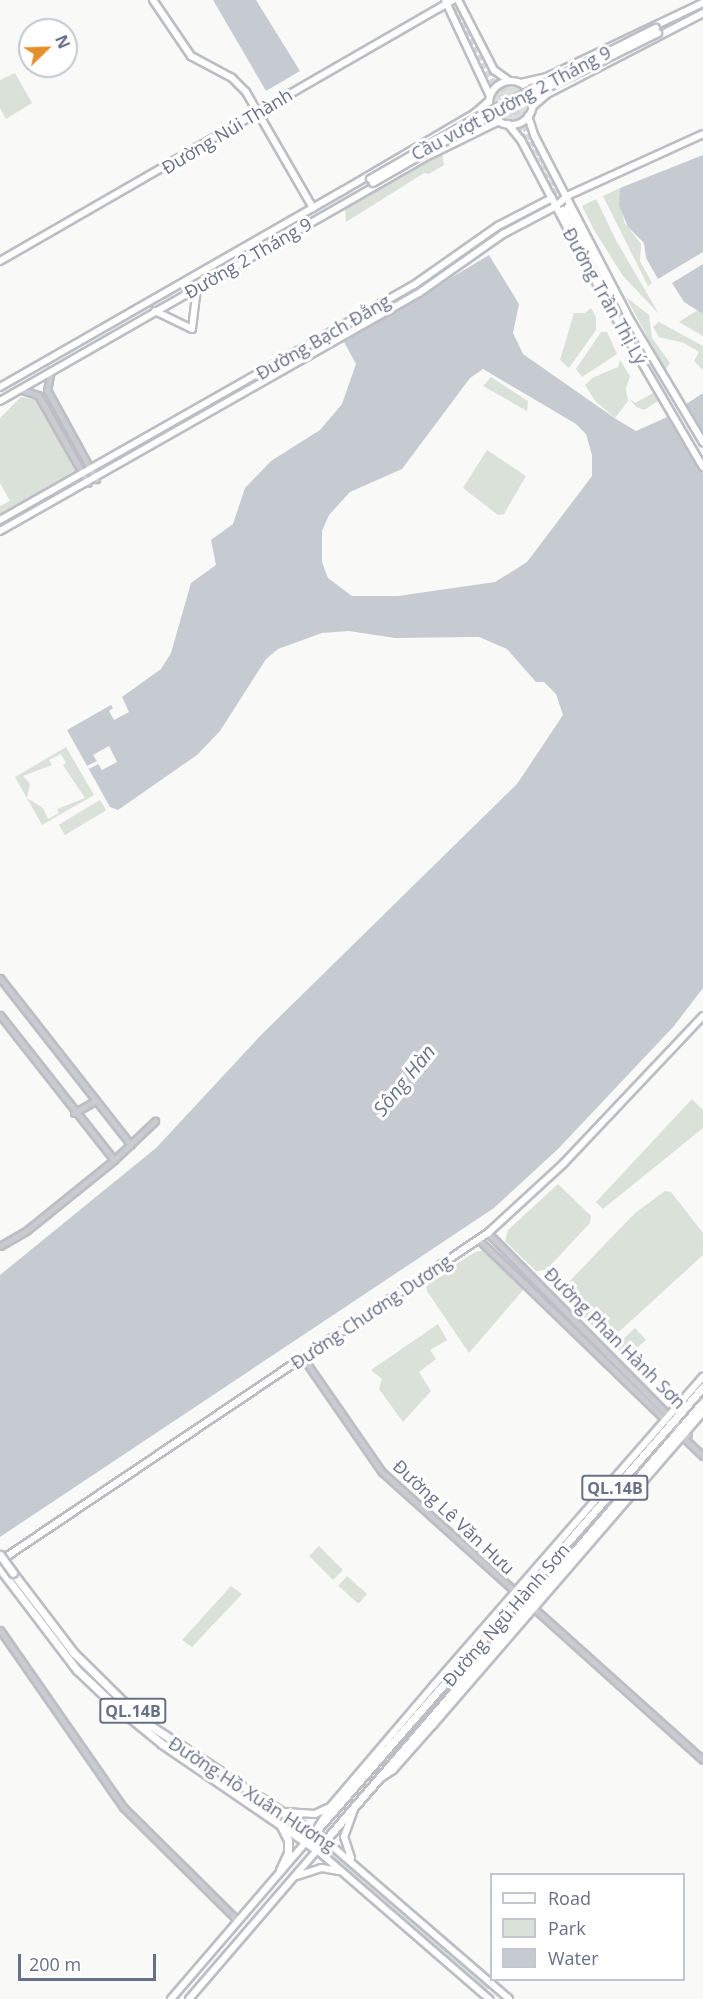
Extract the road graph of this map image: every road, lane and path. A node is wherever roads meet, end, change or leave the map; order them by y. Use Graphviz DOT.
graph roads {
  1 [pos="153,0"];
  2 [pos="458,0"];
  3 [pos="448,1"];
  4 [pos="703,3"];
  5 [pos="703,13"];
  6 [pos="677,16"];
  7 [pos="681,24"];
  8 [pos="657,31"];
  9 [pos="480,45"];
  10 [pos="469,51"];
  11 [pos="512,81"];
  12 [pos="521,83"];
  13 [pos="490,98"];
  14 [pos="532,107"];
  15 [pos="258,112"];
  16 [pos="528,116"];
  17 [pos="499,121"];
  18 [pos="508,124"];
  19 [pos="703,134"];
  20 [pos="545,156"];
  21 [pos="533,162"];
  22 [pos="372,181"];
  23 [pos="344,190"];
  24 [pos="567,196"];
  25 [pos="552,198"];
  26 [pos="350,200"];
  27 [pos="556,206"];
  28 [pos="313,208"];
  29 [pos="491,231"];
  30 [pos="495,239"];
  31 [pos="0,261"];
  32 [pos="414,285"];
  33 [pos="197,287"];
  34 [pos="170,290"];
  35 [pos="419,293"];
  36 [pos="175,300"];
  37 [pos="155,311"];
  38 [pos="632,322"];
  39 [pos="623,329"];
  40 [pos="330,334"];
  41 [pos="335,342"];
  42 [pos="279,363"];
  43 [pos="51,370"];
  44 [pos="284,371"];
  45 [pos="0,387"];
  46 [pos="17,389"];
  47 [pos="227,392"];
  48 [pos="0,399"];
  49 [pos="234,399"];
  50 [pos="176,422"];
  51 [pos="180,430"];
  52 [pos="73,438"];
  53 [pos="703,442"];
  54 [pos="65,443"];
  55 [pos="129,448"];
  56 [pos="133,456"];
  57 [pos="703,467"];
  58 [pos="91,470"];
  59 [pos="83,475"];
  60 [pos="96,478"];
  61 [pos="88,483"];
  62 [pos="26,506"];
  63 [pos="30,514"];
  64 [pos="0,520"];
  65 [pos="0,531"];
  66 [pos="0,978"];
  67 [pos="0,1015"];
  68 [pos="703,1016"];
  69 [pos="95,1101"];
  70 [pos="74,1113"];
  71 [pos="155,1121"];
  72 [pos="131,1145"];
  73 [pos="114,1160"];
  74 [pos="488,1233"];
  75 [pos="479,1239"];
  76 [pos="0,1246"];
  77 [pos="303,1358"];
  78 [pos="703,1377"];
  79 [pos="703,1387"];
  80 [pos="703,1402"];
  81 [pos="703,1412"];
  82 [pos="670,1419"];
  83 [pos="683,1433"];
  84 [pos="703,1456"];
  85 [pos="0,1555"];
  86 [pos="0,1561"];
  87 [pos="0,1569"];
  88 [pos="9,1575"];
  89 [pos="516,1596"];
  90 [pos="530,1608"];
  91 [pos="0,1630"];
  92 [pos="395,1736"];
  93 [pos="703,1760"];
  94 [pos="359,1800"];
  95 [pos="331,1806"];
  96 [pos="285,1812"];
  97 [pos="276,1820"];
  98 [pos="315,1832"];
  99 [pos="325,1840"];
  100 [pos="307,1841"];
  101 [pos="317,1850"];
  102 [pos="354,1864"];
  103 [pos="280,1870"];
  104 [pos="342,1872"];
  105 [pos="294,1877"];
  106 [pos="237,1920"];
  107 [pos="171,1999"];
  108 [pos="189,1999"];
  109 [pos="489,1999"];
  110 [pos="508,1999"];
  1 -- 15 [label="main road"];
  2 -- 9 [label="main road"];
  3 -- 10 [label="main road"];
  3 -- 15 [label="main road, Đường Núi Thành"];
  4 -- 6 [label="main road"];
  5 -- 7 [label="main road"];
  6 -- 8 [label="main road, Cầu vượt Đường 2 Tháng 9"];
  6 -- 12 [label="main road"];
  7 -- 8 [label="main road, Cầu vượt Đường 2 Tháng 9"];
  7 -- 14 [label="main road"];
  8 -- 22 [label="main road, Cầu vượt Đường 2 Tháng 9, bridge"];
  9 -- 10 [label="main road"];
  9 -- 11 [label="main road"];
  10 -- 13 [label="main road"];
  11 -- 12 [label="main road"];
  11 -- 13 [label="main road"];
  12 -- 14 [label="main road"];
  13 -- 17 [label="main road"];
  13 -- 23 [label="main road, Đường 2 Tháng 9"];
  14 -- 16 [label="main road"];
  15 -- 28 [label="main road"];
  15 -- 31 [label="main road, Đường Núi Thành"];
  16 -- 18 [label="main road"];
  16 -- 20 [label="main road, Đường Trần Thị Lý"];
  17 -- 18 [label="main road"];
  17 -- 26 [label="main road, Đường 2 Tháng 9"];
  18 -- 21 [label="main road, Đường Trần Thị Lý"];
  19 -- 24 [label="main road"];
  20 -- 21 [label="main road"];
  20 -- 24 [label="main road, Đường Trần Thị Lý"];
  21 -- 25 [label="main road, Đường Trần Thị Lý"];
  22 -- 23 [label="main road, Cầu vượt Đường 2 Tháng 9"];
  22 -- 26 [label="main road, Cầu vượt Đường 2 Tháng 9"];
  23 -- 28 [label="main road, Đường 2 Tháng 9"];
  24 -- 25 [label="main road"];
  24 -- 27 [label="main road, Đường Bạch Đằng"];
  24 -- 38 [label="main road, Đường Trần Thị Lý"];
  25 -- 27 [label="main road, Đường Trần Thị Lý"];
  25 -- 29 [label="main road, Đường Bạch Đằng"];
  26 -- 33 [label="main road, Đường 2 Tháng 9"];
  27 -- 30 [label="main road, Đường Bạch Đằng"];
  27 -- 39 [label="main road, Đường Trần Thị Lý"];
  28 -- 34 [label="main road, Đường 2 Tháng 9"];
  29 -- 30 [label="main road"];
  29 -- 32 [label="main road, Đường Bạch Đằng"];
  30 -- 35 [label="main road, Đường Bạch Đằng"];
  32 -- 35 [label="main road"];
  32 -- 40 [label="main road, Đường Bạch Đằng"];
  33 -- 36 [label="main road, Đường 2 Tháng 9"];
  33 -- 37 [label="main road"];
  34 -- 36 [label="main road"];
  34 -- 45 [label="main road, Đường 2 Tháng 9"];
  35 -- 41 [label="main road, Đường Bạch Đằng"];
  36 -- 37 [label="main road, Đường 2 Tháng 9"];
  37 -- 43 [label="main road, Đường 2 Tháng 9"];
  38 -- 39 [label="main road"];
  38 -- 53 [label="main road, Đường Trần Thị Lý"];
  39 -- 57 [label="main road, Đường Trần Thị Lý"];
  40 -- 41 [label="main road"];
  40 -- 42 [label="main road, Đường Bạch Đằng"];
  41 -- 44 [label="main road, Đường Bạch Đằng"];
  42 -- 44 [label="main road"];
  42 -- 47 [label="main road, Đường Bạch Đằng"];
  43 -- 46 [label="main road, Đường 2 Tháng 9"];
  43 -- 52 [label="street"];
  44 -- 49 [label="main road, Đường Bạch Đằng"];
  46 -- 48 [label="main road, Đường 2 Tháng 9"];
  46 -- 54 [label="street"];
  47 -- 49 [label="main road"];
  47 -- 50 [label="main road, Đường Bạch Đằng"];
  49 -- 51 [label="main road, Đường Bạch Đằng"];
  50 -- 51 [label="main road"];
  50 -- 55 [label="main road, Đường Bạch Đằng"];
  51 -- 56 [label="main road, Đường Bạch Đằng"];
  52 -- 54 [label="street"];
  52 -- 58 [label="street"];
  54 -- 59 [label="street"];
  55 -- 56 [label="main road"];
  55 -- 58 [label="main road, Đường Bạch Đằng"];
  56 -- 60 [label="main road, Đường Bạch Đằng"];
  58 -- 59 [label="main road, Đường Bạch Đằng"];
  58 -- 60 [label="street"];
  59 -- 61 [label="street"];
  59 -- 62 [label="main road, Đường Bạch Đằng"];
  60 -- 61 [label="main road, Đường Bạch Đằng"];
  61 -- 63 [label="main road, Đường Bạch Đằng"];
  62 -- 63 [label="main road"];
  62 -- 64 [label="main road, Đường Bạch Đằng"];
  63 -- 65 [label="main road, Đường Bạch Đằng"];
  66 -- 69 [label="street"];
  67 -- 70 [label="street"];
  68 -- 74 [label="main road, Đường Chương Dương"];
  69 -- 70 [label="street"];
  69 -- 72 [label="street"];
  70 -- 73 [label="street"];
  71 -- 72 [label="street"];
  72 -- 73 [label="street"];
  73 -- 76 [label="street"];
  74 -- 75 [label="main road, Đường Chương Dương"];
  74 -- 82 [label="street, Đường Phan Hành Sơn"];
  75 -- 77 [label="main road, Đường Chương Dương"];
  75 -- 82 [label="street, Đường Phan Hành Sơn"];
  77 -- 86 [label="main road, Đường Chương Dương"];
  77 -- 89 [label="street, Đường Lê Văn Hưu"];
  78 -- 82 [label="main road, Đường Ngũ Hành Sơn"];
  79 -- 82 [label="highway, Đường Ngũ Hành Sơn / QL.14B"];
  80 -- 83 [label="highway, QL.14B"];
  81 -- 83 [label="main road, Đường Ngũ Hành Sơn"];
  82 -- 83 [label="street, Đường Phan Hành Sơn"];
  82 -- 89 [label="highway, Đường Ngũ Hành Sơn / QL.14B"];
  82 -- 89 [label="main road, Đường Ngũ Hành Sơn"];
  83 -- 84 [label="street, Đường Phan Hành Sơn"];
  83 -- 90 [label="highway, Đường Ngũ Hành Sơn / QL.14B"];
  83 -- 90 [label="main road, Đường Ngũ Hành Sơn"];
  85 -- 88 [label="highway, QL.14B, bridge"];
  87 -- 88 [label="highway, QL.14B"];
  88 -- 96 [label="highway, Đường Hồ Xuân Hương / QL.14B"];
  88 -- 97 [label="highway, Đường Hồ Xuân Hương / QL.14B"];
  89 -- 90 [label="street, Đường Lê Văn Hưu"];
  89 -- 92 [label="highway, Đường Ngũ Hành Sơn / QL.14B"];
  90 -- 93 [label="street, Đường Lê Văn Hưu"];
  90 -- 94 [label="highway, Đường Ngũ Hành Sơn / QL.14B"];
  91 -- 106 [label="street"];
  92 -- 95 [label="main road, Đường Ngũ Hành Sơn"];
  92 -- 98 [label="highway, Đường Ngũ Hành Sơn / QL.14B"];
  94 -- 99 [label="highway, Đường Ngũ Hành Sơn / QL.14B"];
  94 -- 102 [label="main road"];
  95 -- 96 [label="main road"];
  95 -- 98 [label="main road, Đường Ngũ Hành Sơn"];
  96 -- 98 [label="highway, Đường Hồ Xuân Hương / QL.14B"];
  97 -- 100 [label="highway, Đường Hồ Xuân Hương / QL.14B"];
  97 -- 103 [label="highway"];
  98 -- 99 [label="highway, Đường Hồ Xuân Hương"];
  98 -- 100 [label="highway, Đường Ngũ Hành Sơn"];
  99 -- 101 [label="highway, Đường Ngũ Hành Sơn"];
  99 -- 102 [label="main road, Đường Hồ Xuân Hương"];
  100 -- 101 [label="highway, Đường Hồ Xuân Hương"];
  100 -- 103 [label="main road"];
  101 -- 104 [label="main road, Đường Hồ Xuân Hương"];
  101 -- 105 [label="main road"];
  102 -- 110 [label="main road, Đường Hồ Xuân Hương"];
  103 -- 106 [label="main road"];
  104 -- 105 [label="main road"];
  104 -- 109 [label="main road, Đường Hồ Xuân Hương"];
  105 -- 108 [label="main road"];
  106 -- 107 [label="main road"];
}
